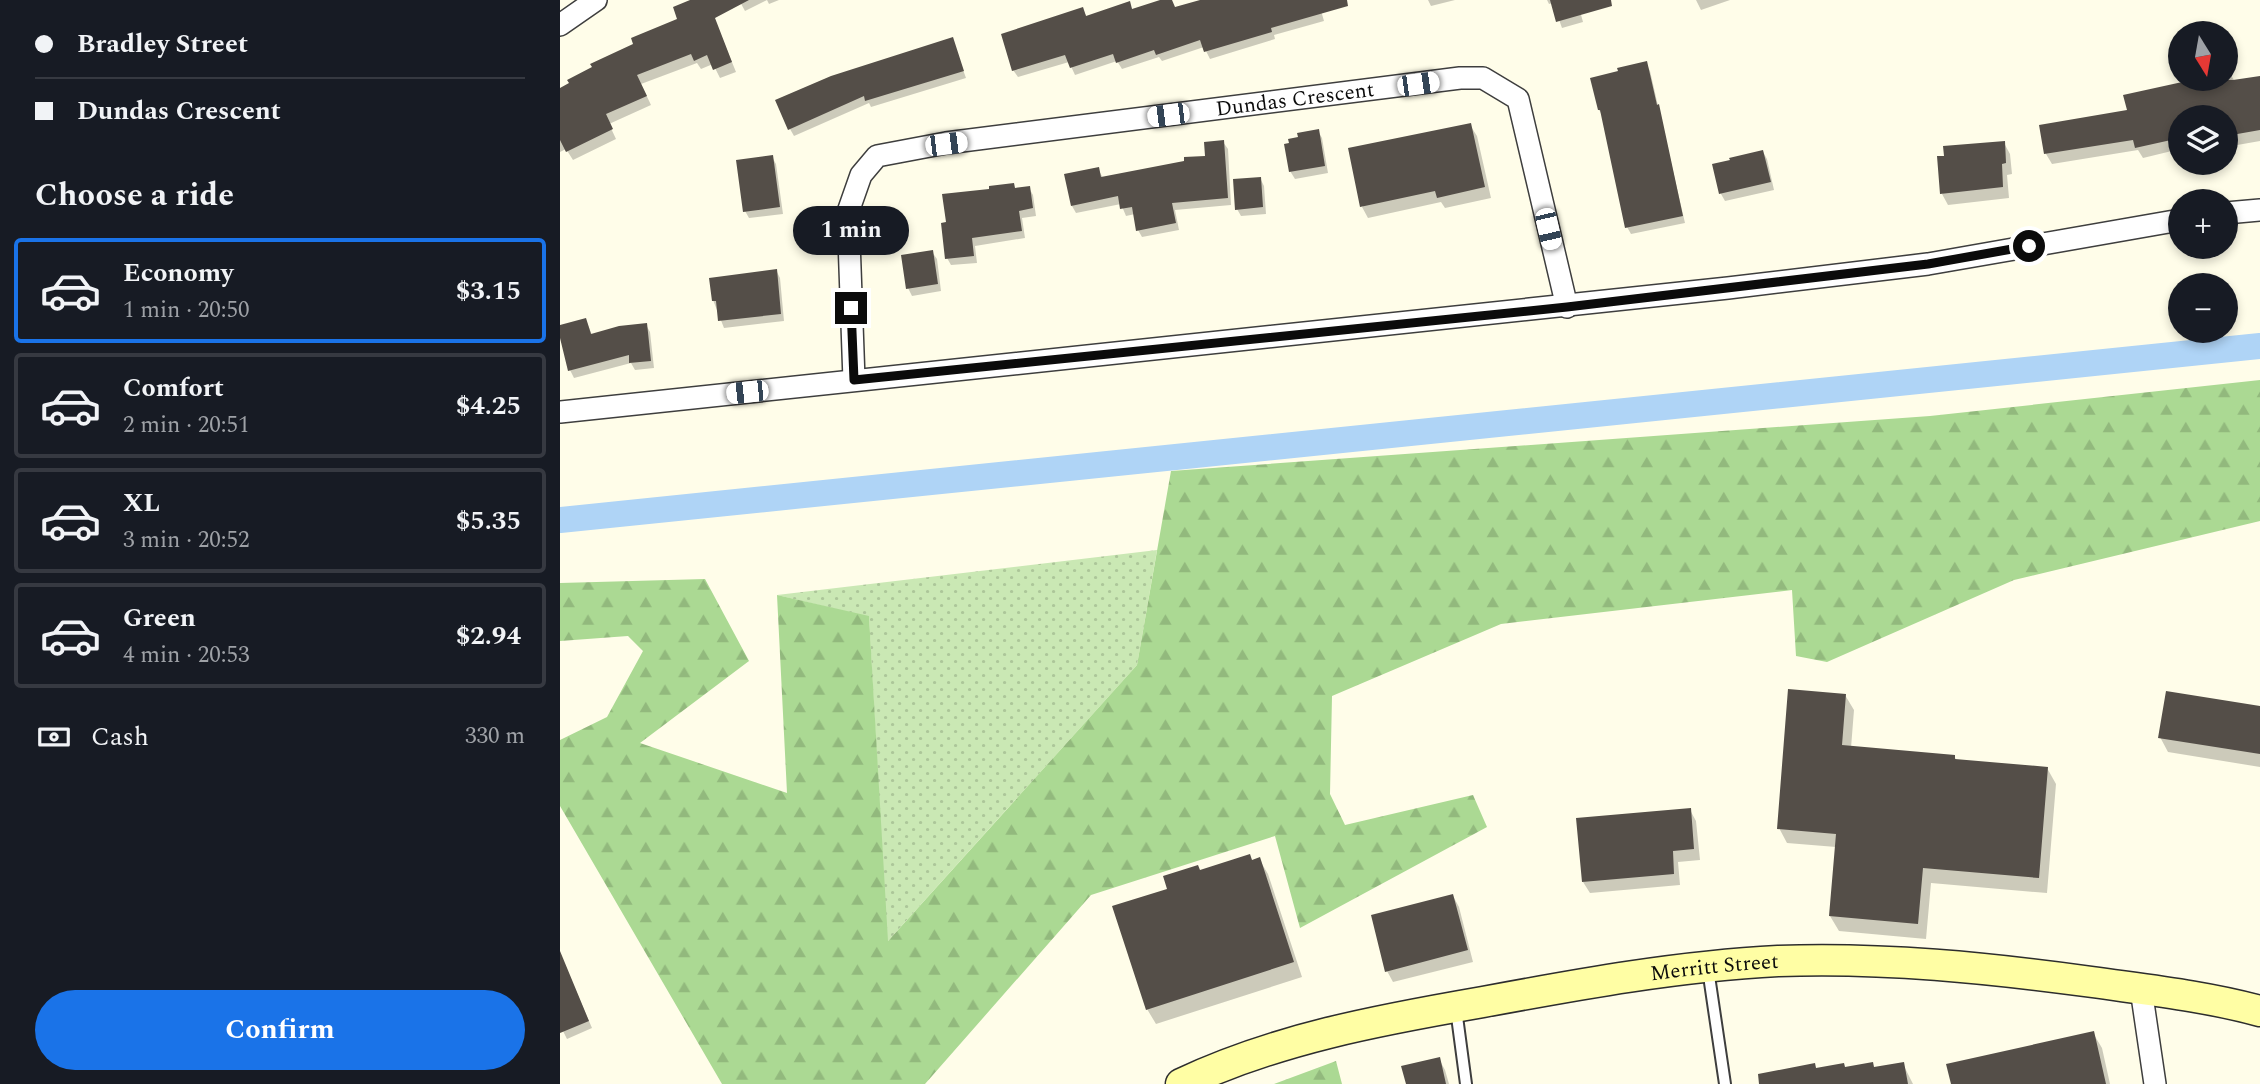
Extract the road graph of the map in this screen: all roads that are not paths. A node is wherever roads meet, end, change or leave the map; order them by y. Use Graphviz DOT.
graph roads {
  1 [pos="596,0"];
  2 [pos="560,25"];
  3 [pos="2260,210"];
  4 [pos="2238,213"];
  5 [pos="2168,222"];
  6 [pos="1567,307"];
  7 [pos="854,380"];
  8 [pos="560,412"];
  9 [pos="1708,968"];
  10 [pos="2141,989"];
  11 [pos="1456,1006"];
  12 [pos="2260,1011"];
  13 [pos="1181,1084"];
  14 [pos="1466,1084"];
  15 [pos="1725,1084"];
  16 [pos="2155,1084"];
  1 -- 2 [label="street"];
  3 -- 4 [label="street"];
  5 -- 6 [label="street"];
  6 -- 7 [label="street"];
  6 -- 7 [label="street, Dundas Crescent"];
  7 -- 8 [label="street"];
  9 -- 10 [label="main road, Merritt Street"];
  9 -- 11 [label="main road, Merritt Street"];
  9 -- 15 [label="lane"];
  10 -- 12 [label="main road, Merritt Street"];
  10 -- 16 [label="street"];
  11 -- 13 [label="main road, Merritt Street"];
  11 -- 14 [label="lane"];
}
